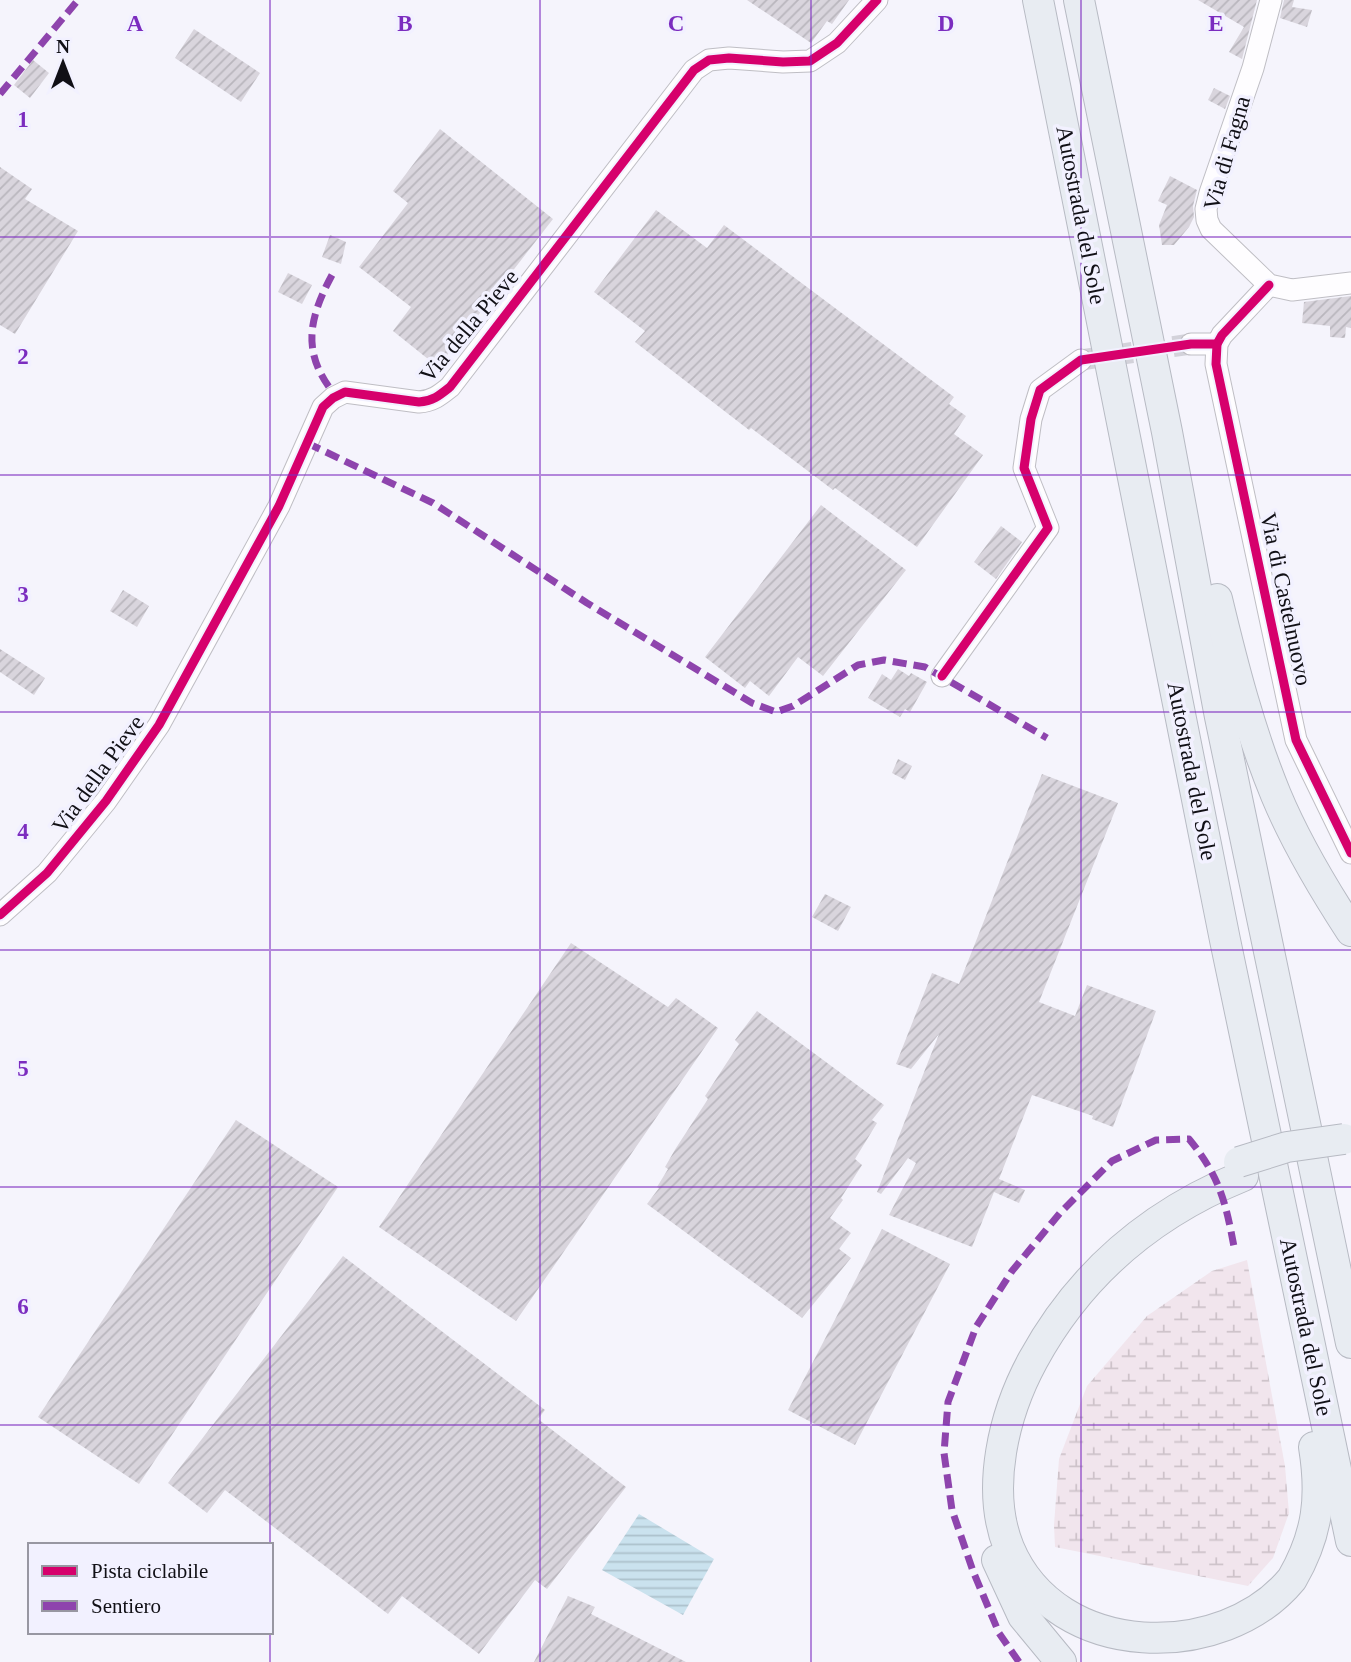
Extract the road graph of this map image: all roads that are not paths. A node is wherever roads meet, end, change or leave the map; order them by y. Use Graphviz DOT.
graph roads {
  1 [pos="877,0"];
  2 [pos="1038,0"];
  3 [pos="1079,0"];
  4 [pos="1271,0"];
  5 [pos="1351,283"];
  6 [pos="1269,285"];
  7 [pos="1191,344"];
  8 [pos="1217,344"];
  9 [pos="1081,360"];
  10 [pos="1167,432"];
  11 [pos="942,676"];
  12 [pos="1351,853"];
  13 [pos="0,915"];
  14 [pos="1351,931"];
  15 [pos="1348,1145"];
  16 [pos="1241,1169"];
  17 [pos="1307,1330"];
  18 [pos="1351,1343"];
  19 [pos="1351,1541"];
  20 [pos="1061,1662"];
  1 -- 13 [label="street, Via della Pieve"];
  2 -- 17 [label="highway, Autostrada del Sole"];
  3 -- 10 [label="highway, Autostrada del Sole"];
  4 -- 6 [label="street, Via di Fagna"];
  5 -- 6 [label="street"];
  6 -- 8 [label="street"];
  7 -- 8 [label="street"];
  8 -- 12 [label="street, Via di Castelnuovo"];
  9 -- 11 [label="street"];
  10 -- 14 [label="highway"];
  10 -- 18 [label="highway, Autostrada del Sole"];
  15 -- 16 [label="highway"];
  16 -- 17 [label="highway"];
  16 -- 20 [label="highway"];
  17 -- 19 [label="highway, Autostrada del Sole"];
}
